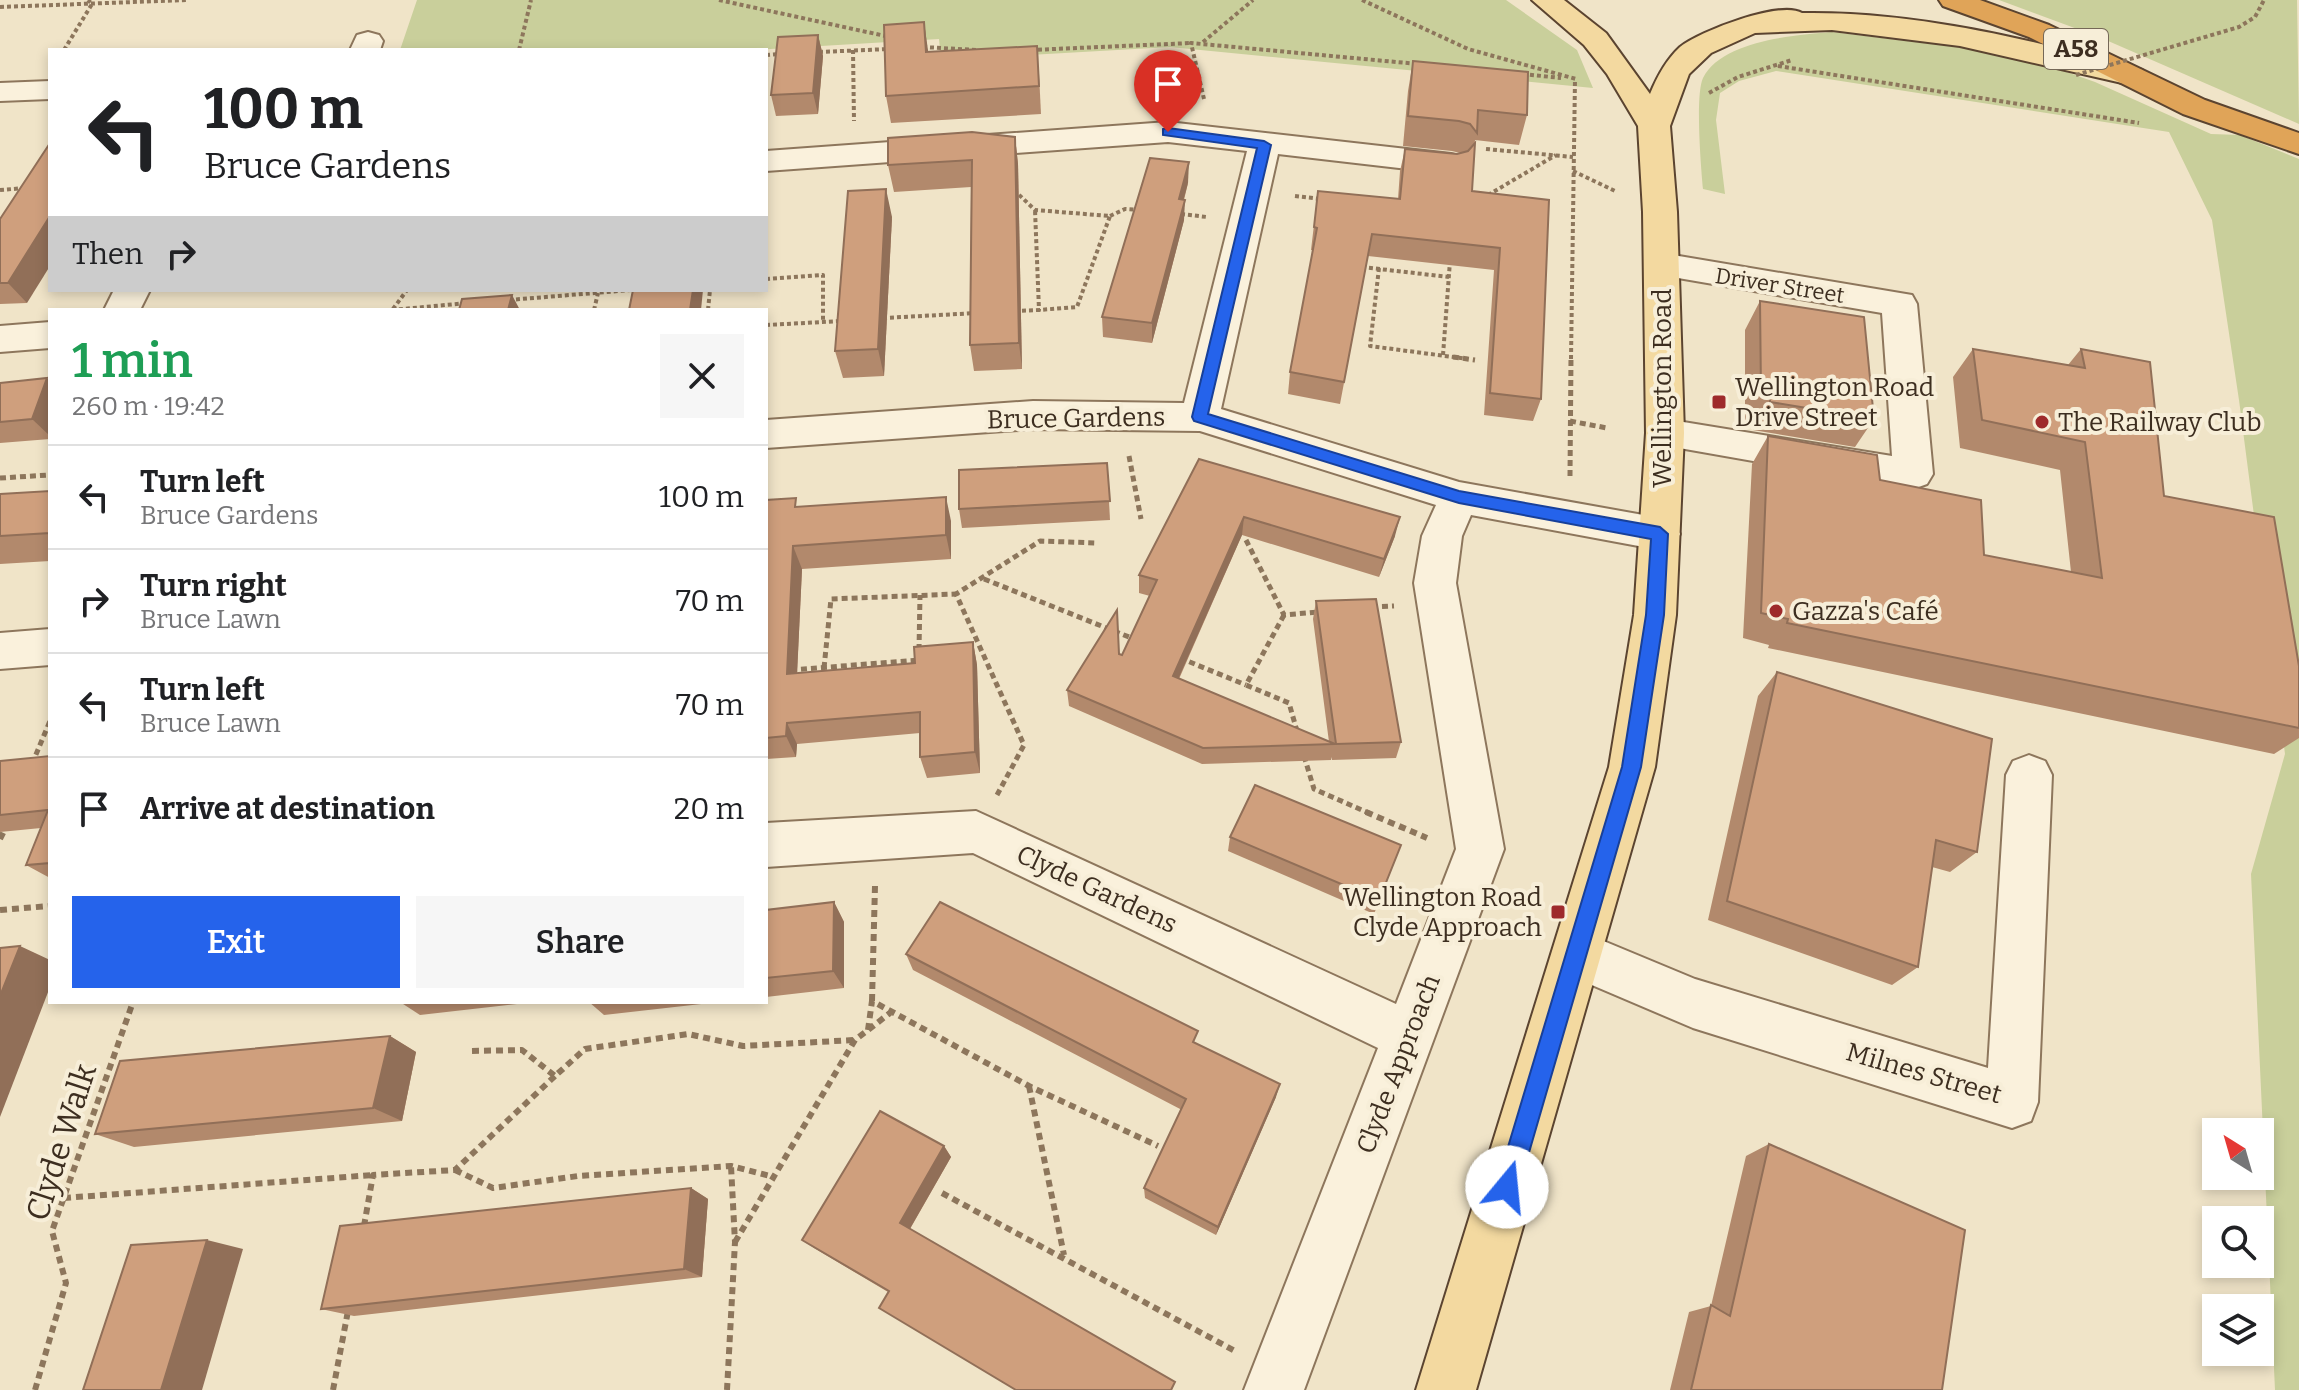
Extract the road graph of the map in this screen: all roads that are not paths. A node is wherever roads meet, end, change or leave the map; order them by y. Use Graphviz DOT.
graph roads {
  1 [pos="1546,0"];
  2 [pos="1846,0"];
  3 [pos="1953,0"];
  4 [pos="1763,22"];
  5 [pos="2131,76"];
  6 [pos="48,90"];
  7 [pos="0,92"];
  8 [pos="1654,126"];
  9 [pos="2299,144"];
  10 [pos="1264,145"];
  11 [pos="768,161"];
  12 [pos="1451,164"];
  13 [pos="1661,265"];
  14 [pos="48,335"];
  15 [pos="0,339"];
  16 [pos="1200,417"];
  17 [pos="1665,433"];
  18 [pos="768,434"];
  19 [pos="1459,497"];
  20 [pos="1660,534"];
  21 [pos="48,647"];
  22 [pos="0,651"];
  23 [pos="2029,775"];
  24 [pos="768,845"];
  25 [pos="1577,954"];
  26 [pos="1408,1036"];
  27 [pos="1277,1383"];
  28 [pos="1446,1390"];
  1 -- 8 [label="main road, Wellington Road"];
  2 -- 4 [label="main road, Wellington Road"];
  3 -- 5 [label="highway, A58"];
  4 -- 5 [label="main road"];
  4 -- 8 [label="main road, Wellington Road"];
  5 -- 9 [label="highway, A58"];
  6 -- 7 [label="street"];
  8 -- 13 [label="main road, Wellington Road"];
  10 -- 11 [label="street"];
  10 -- 12 [label="street"];
  10 -- 16 [label="street"];
  13 -- 17 [label="main road, Wellington Road"];
  13 -- 17 [label="street, Driver Street"];
  14 -- 15 [label="street"];
  16 -- 18 [label="street, Bruce Gardens"];
  16 -- 19 [label="street, Bruce Gardens"];
  17 -- 20 [label="main road, Wellington Road"];
  19 -- 20 [label="street, Bruce Gardens"];
  19 -- 26 [label="street, Clyde Approach"];
  20 -- 25 [label="main road, Wellington Road"];
  21 -- 22 [label="street"];
  23 -- 25 [label="street, Milnes Street"];
  24 -- 26 [label="street, Clyde Gardens"];
  25 -- 28 [label="main road, Wellington Road"];
  26 -- 27 [label="street, Clyde Approach"];
}
